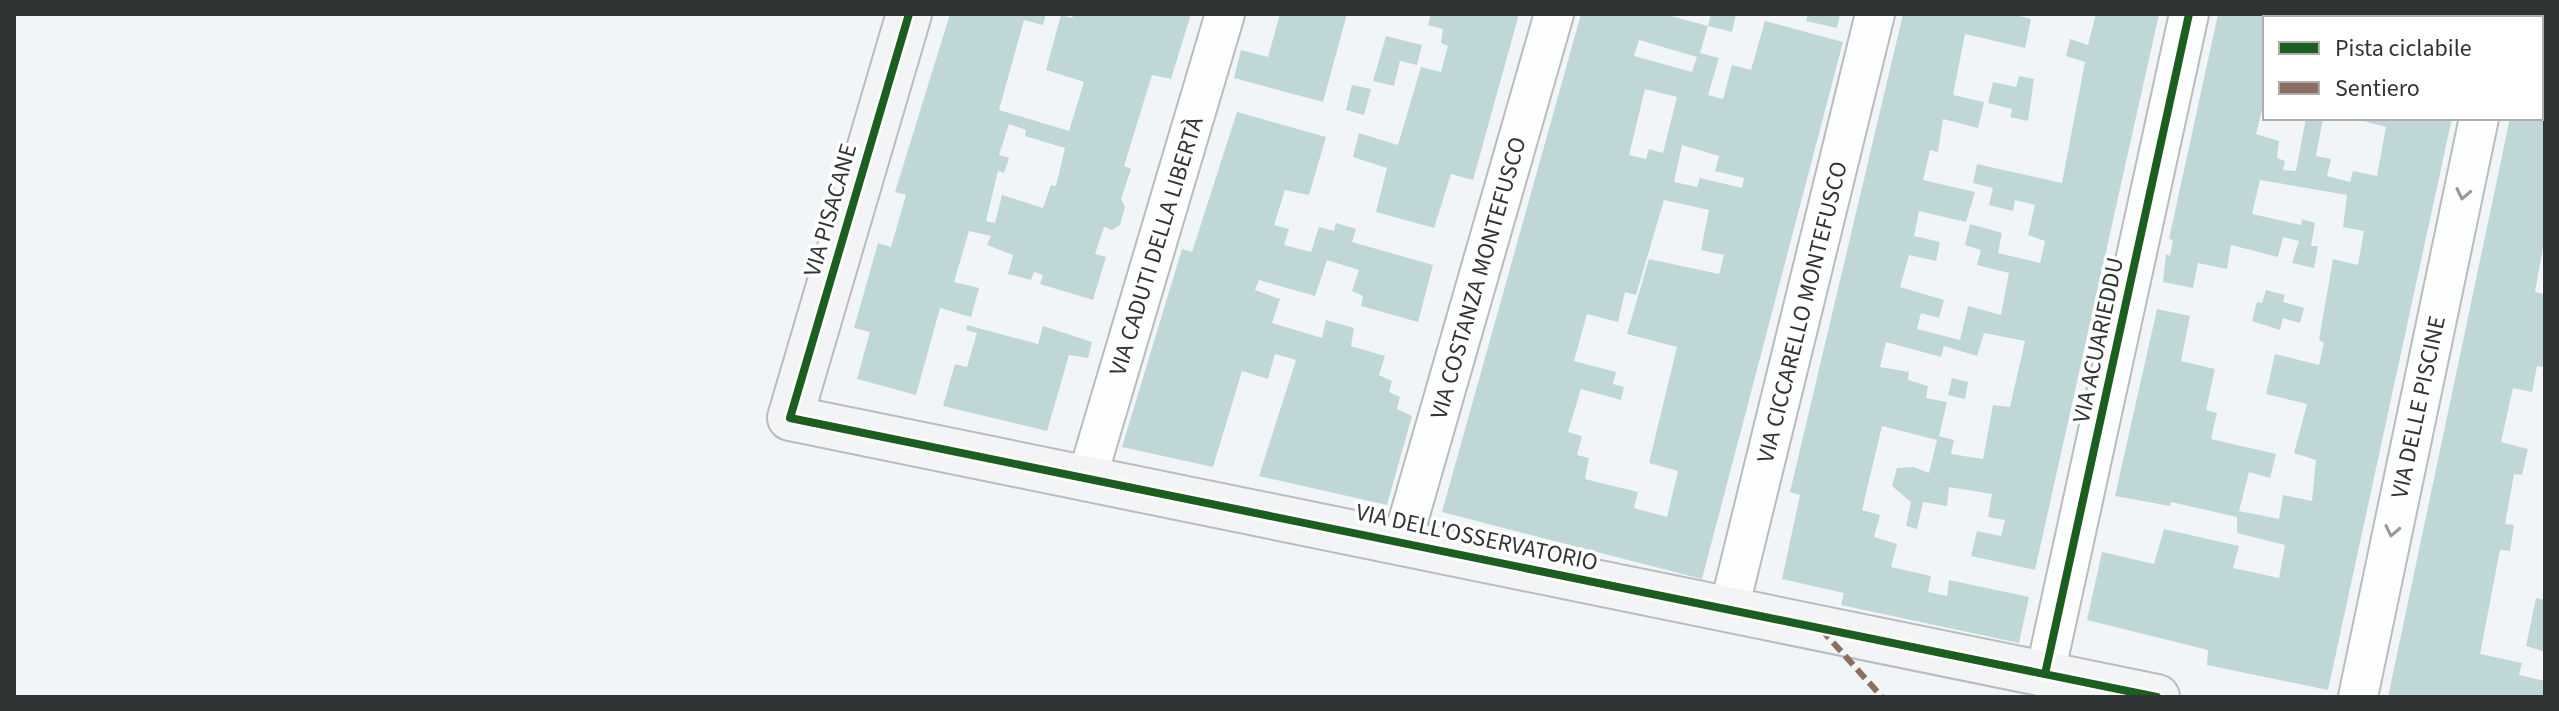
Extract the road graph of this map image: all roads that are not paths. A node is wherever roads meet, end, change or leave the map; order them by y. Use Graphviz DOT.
graph roads {
  1 [pos="909,14"];
  2 [pos="1225,14"];
  3 [pos="1554,14"];
  4 [pos="1875,14"];
  5 [pos="2189,14"];
  6 [pos="2479,120"];
  7 [pos="790,418"];
  8 [pos="1087,478"];
  9 [pos="1402,542"];
  10 [pos="1729,609"];
  11 [pos="2045,674"];
  12 [pos="2157,697"];
  13 [pos="2358,697"];
  1 -- 7 [label="street, VIA PISACANE"];
  2 -- 8 [label="street, VIA CADUTI DELLA LIBERTÀ"];
  3 -- 9 [label="street, VIA COSTANZA MONTEFUSCO"];
  4 -- 10 [label="street, VIA CICCARELLO MONTEFUSCO"];
  5 -- 11 [label="street, VIA ACUARIEDDU"];
  6 -- 13 [label="street, VIA DELLE PISCINE, one-way"];
  7 -- 8 [label="street, VIA DELL'OSSERVATORIO"];
  8 -- 9 [label="street, VIA DELL'OSSERVATORIO"];
  9 -- 10 [label="street, VIA DELL'OSSERVATORIO"];
  10 -- 11 [label="street, VIA DELL'OSSERVATORIO"];
  11 -- 12 [label="street, VIA DELL'OSSERVATORIO"];
}
